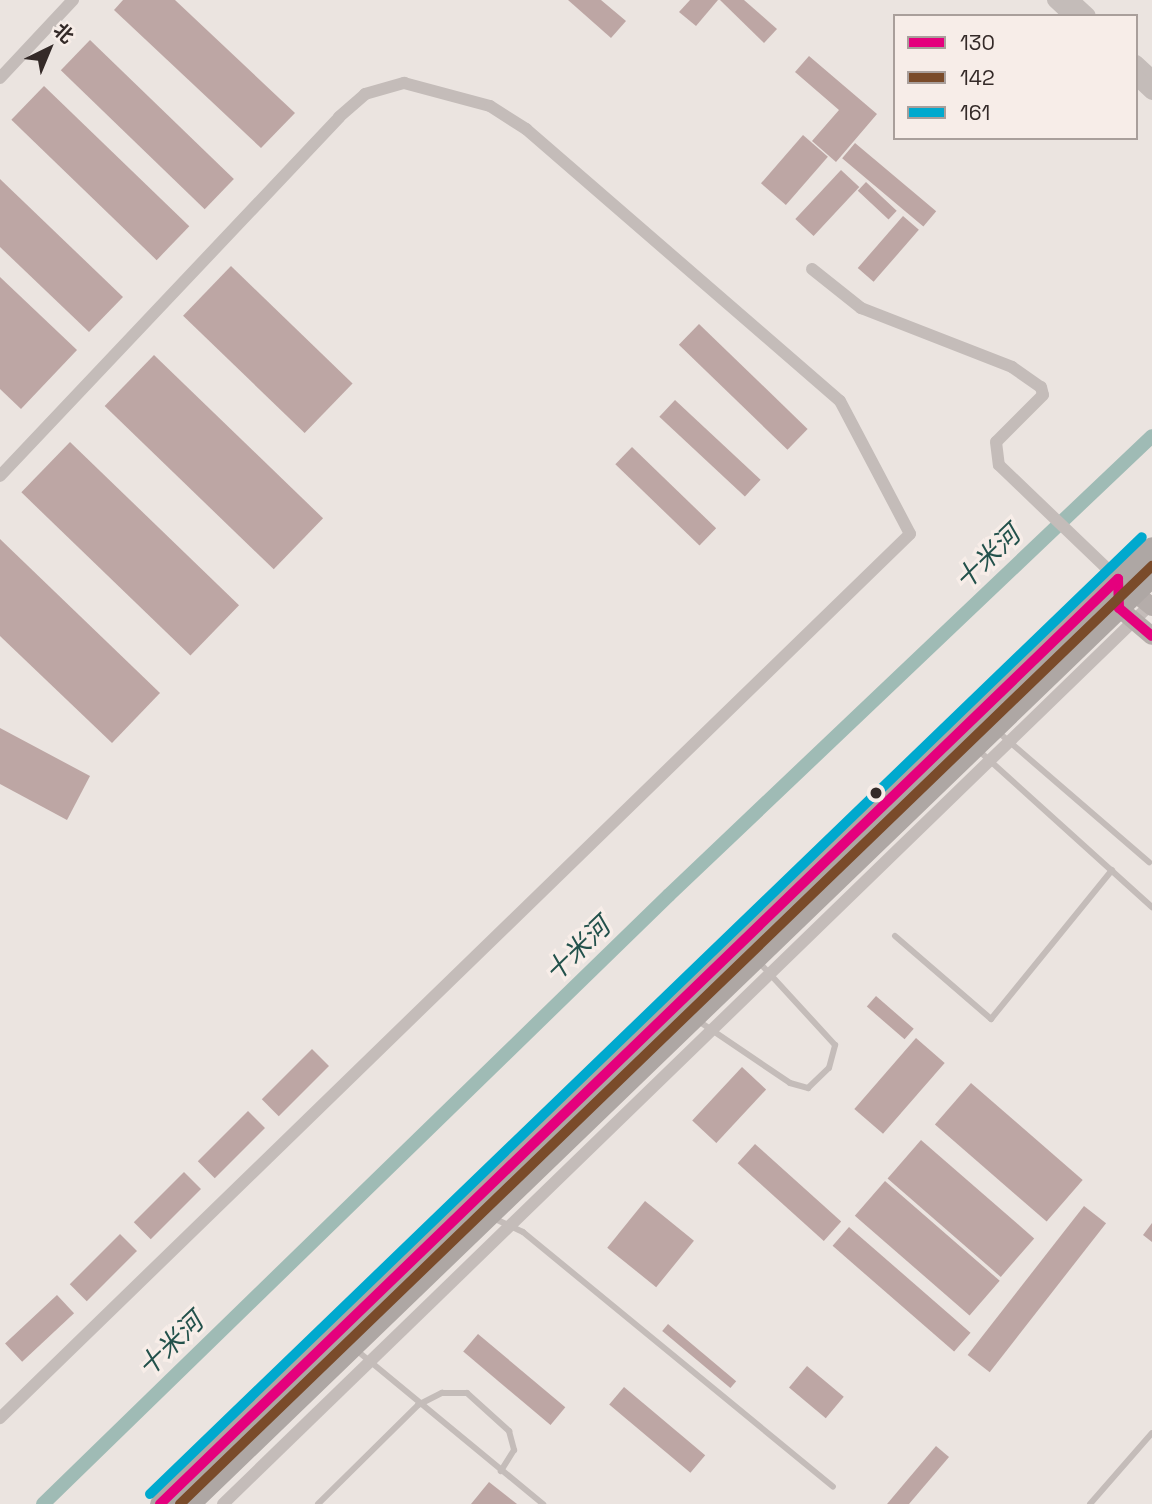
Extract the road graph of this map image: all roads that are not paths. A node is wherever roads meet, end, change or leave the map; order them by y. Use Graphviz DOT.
graph roads {
  1 [pos="73,0"];
  2 [pos="1055,0"];
  3 [pos="1071,0"];
  4 [pos="1070,14"];
  5 [pos="1086,14"];
  6 [pos="1138,64"];
  7 [pos="0,78"];
  8 [pos="1152,78"];
  9 [pos="1138,79"];
  10 [pos="1152,93"];
  11 [pos="812,270"];
  12 [pos="0,475"];
  13 [pos="1152,547"];
  14 [pos="1152,576"];
  15 [pos="1141,597"];
  16 [pos="1126,614"];
  17 [pos="1152,636"];
  18 [pos="979,712"];
  19 [pos="960,730"];
  20 [pos="1000,735"];
  21 [pos="981,754"];
  22 [pos="1149,862"];
  23 [pos="1112,870"];
  24 [pos="1152,907"];
  25 [pos="895,936"];
  26 [pos="764,967"];
  27 [pos="704,1025"];
  28 [pos="489,1216"];
  29 [pos="510,1227"];
  30 [pos="335,1332"];
  31 [pos="353,1347"];
  32 [pos="370,1363"];
  33 [pos="418,1405"];
  34 [pos="0,1418"];
  35 [pos="1152,1433"];
  36 [pos="501,1471"];
  37 [pos="833,1487"];
  38 [pos="160,1504"];
  39 [pos="190,1504"];
  40 [pos="223,1504"];
  41 [pos="318,1504"];
  42 [pos="543,1504"];
  43 [pos="1090,1504"];
  1 -- 7 [label="street"];
  2 -- 4 [label="street"];
  3 -- 5 [label="street"];
  6 -- 8 [label="street"];
  9 -- 10 [label="street"];
  11 -- 15 [label="street"];
  12 -- 34 [label="street"];
  13 -- 15 [label="highway"];
  14 -- 15 [label="highway"];
  15 -- 16 [label="highway"];
  15 -- 18 [label="highway"];
  16 -- 17 [label="main road"];
  16 -- 20 [label="highway"];
  18 -- 19 [label="highway"];
  18 -- 20 [label="lane"];
  19 -- 21 [label="lane"];
  19 -- 30 [label="highway"];
  20 -- 21 [label="highway"];
  20 -- 22 [label="lane"];
  21 -- 23 [label="lane"];
  21 -- 26 [label="highway"];
  23 -- 24 [label="lane"];
  23 -- 25 [label="lane"];
  26 -- 27 [label="highway"];
  26 -- 27 [label="lane"];
  27 -- 28 [label="highway"];
  27 -- 29 [label="street"];
  28 -- 29 [label="lane"];
  28 -- 31 [label="highway"];
  29 -- 32 [label="street"];
  29 -- 37 [label="lane"];
  30 -- 31 [label="lane"];
  30 -- 38 [label="highway"];
  31 -- 32 [label="lane"];
  31 -- 39 [label="highway"];
  32 -- 33 [label="lane"];
  32 -- 40 [label="street"];
  33 -- 36 [label="lane"];
  33 -- 36 [label="lane"];
  33 -- 41 [label="lane"];
  35 -- 43 [label="lane"];
  36 -- 42 [label="lane"];
}
